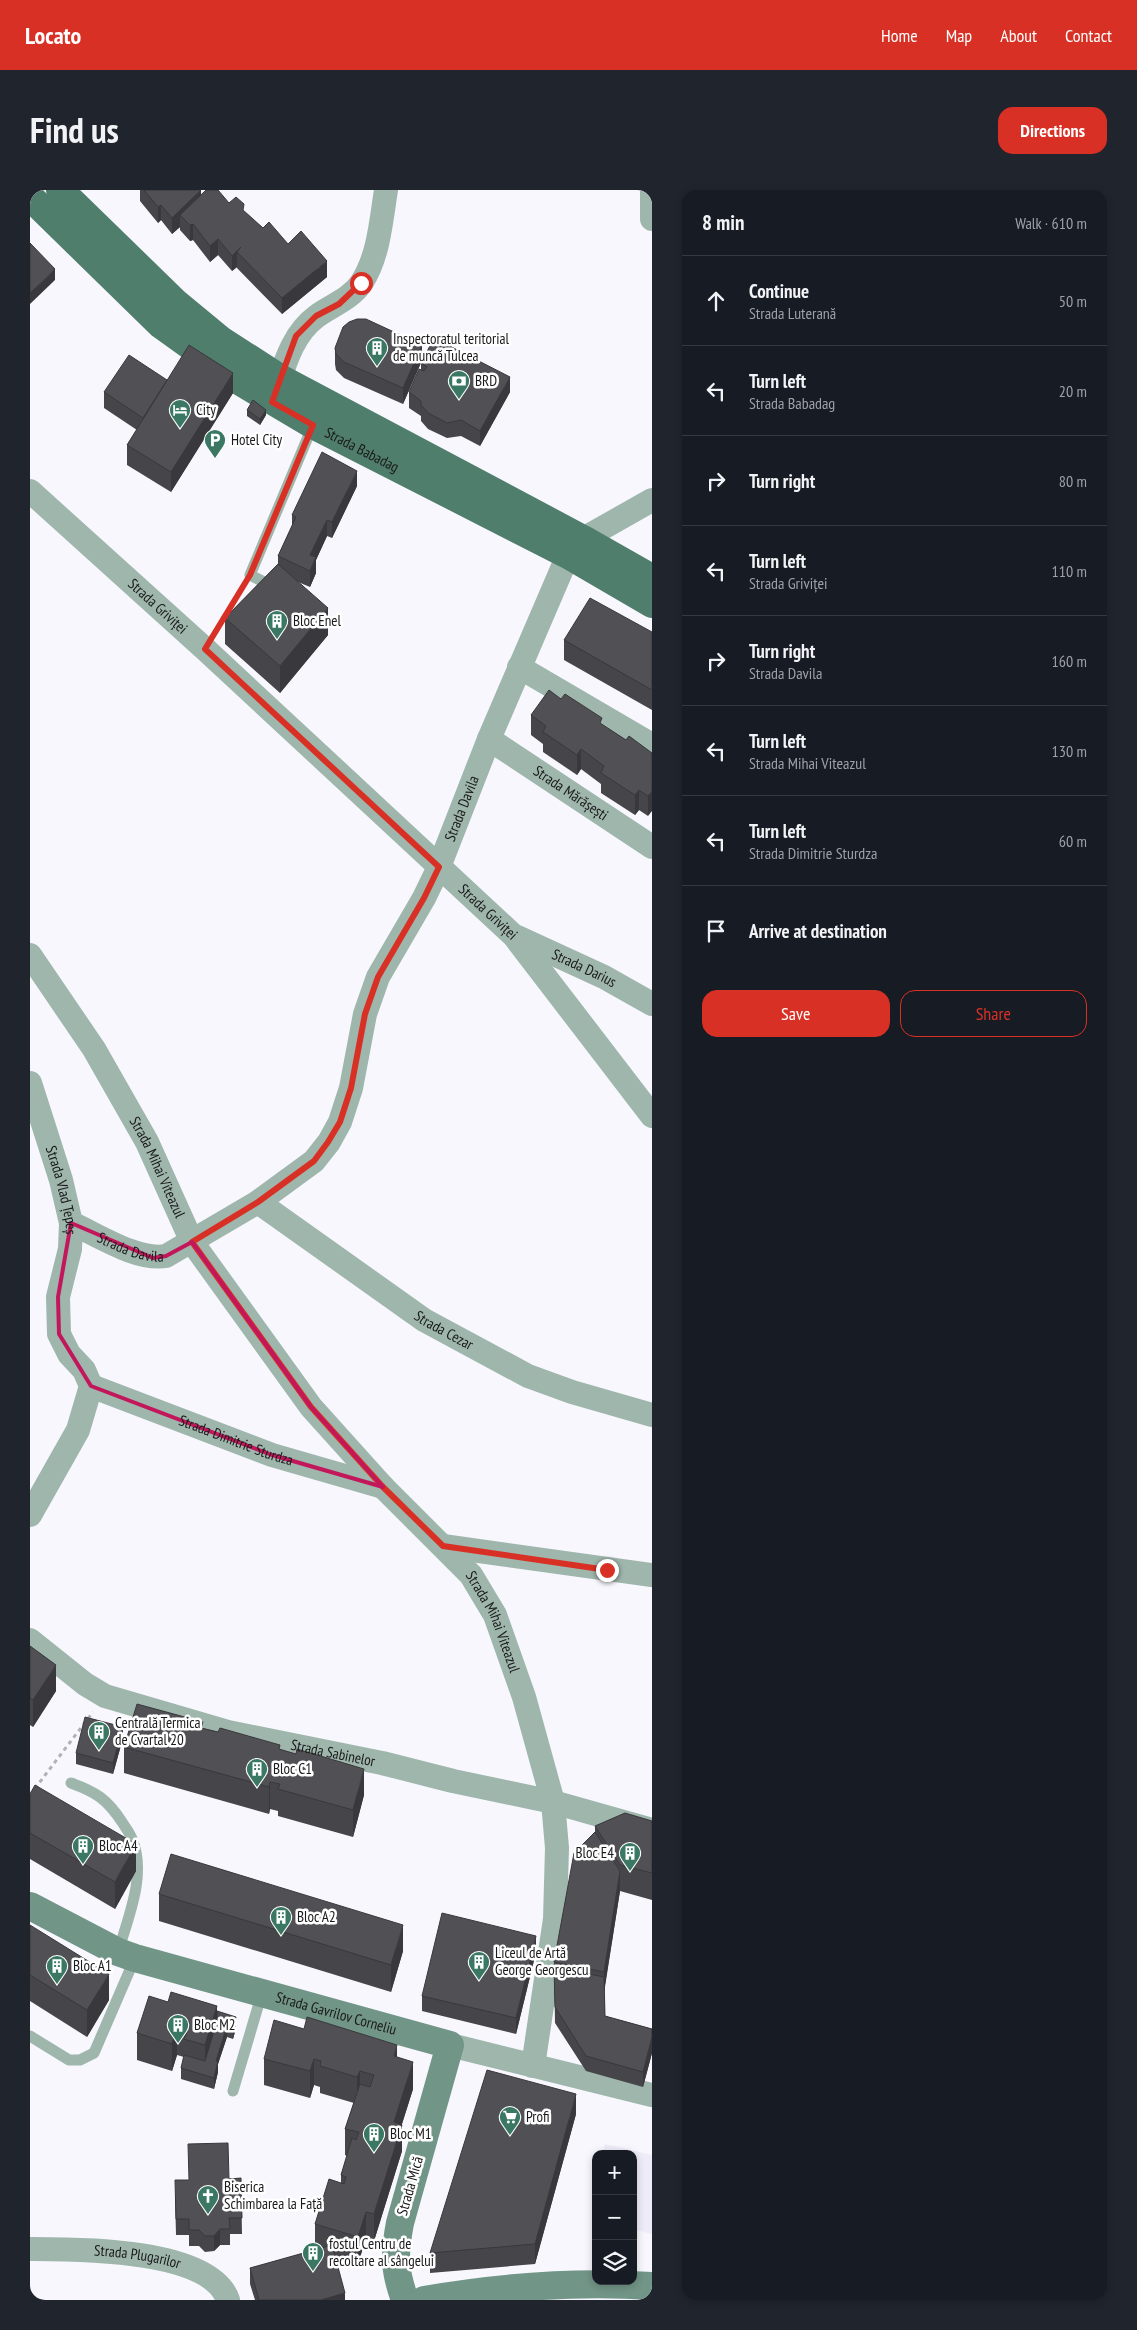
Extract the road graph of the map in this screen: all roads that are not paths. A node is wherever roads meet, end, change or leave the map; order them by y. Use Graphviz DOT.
graph roads {
  1 [pos="60,190"];
  2 [pos="386,190"];
  3 [pos="652,190"];
  4 [pos="30,197"];
  5 [pos="652,218"];
  6 [pos="276,390"];
  7 [pos="313,425"];
  8 [pos="30,491"];
  9 [pos="652,500"];
  10 [pos="576,547"];
  11 [pos="652,578"];
  12 [pos="285,593"];
  13 [pos="652,604"];
  14 [pos="519,667"];
  15 [pos="489,739"];
  16 [pos="652,745"];
  17 [pos="652,847"];
  18 [pos="439,867"];
  19 [pos="514,936"];
  20 [pos="33,966"];
  21 [pos="652,1004"];
  22 [pos="30,1083"];
  23 [pos="652,1116"];
  24 [pos="258,1202"];
  25 [pos="71,1222"];
  26 [pos="192,1242"];
  27 [pos="91,1386"];
  28 [pos="652,1415"];
  29 [pos="383,1487"];
  30 [pos="30,1515"];
  31 [pos="443,1546"];
  32 [pos="652,1575"];
  33 [pos="30,1640"];
  34 [pos="71,1783"];
  35 [pos="553,1802"];
  36 [pos="652,1830"];
  37 [pos="30,1906"];
  38 [pos="126,1955"];
  39 [pos="262,1993"];
  40 [pos="30,2036"];
  41 [pos="450,2045"];
  42 [pos="533,2066"];
  43 [pos="233,2091"];
  44 [pos="652,2095"];
  45 [pos="30,2249"];
  46 [pos="638,2290"];
  47 [pos="228,2300"];
  48 [pos="404,2300"];
  49 [pos="424,2300"];
  1 -- 6 [label="main road, Strada Babadag"];
  2 -- 6 [label="street"];
  3 -- 5 [label="street"];
  4 -- 6 [label="main road, Strada Babadag"];
  6 -- 7 [label="main road, Strada Babadag"];
  6 -- 10 [label="main road, Strada Babadag"];
  7 -- 10 [label="main road, Strada Babadag"];
  7 -- 12 [label="lane"];
  8 -- 18 [label="street, Strada Griviței"];
  9 -- 10 [label="street"];
  10 -- 11 [label="main road, Strada Babadag"];
  10 -- 13 [label="main road, Strada Babadag"];
  10 -- 14 [label="street, Strada Davila"];
  14 -- 15 [label="street, Strada Davila"];
  14 -- 16 [label="street"];
  15 -- 17 [label="street, Strada Mărășești"];
  15 -- 18 [label="street, Strada Davila"];
  18 -- 19 [label="street, Strada Griviței"];
  18 -- 24 [label="street, Strada Davila"];
  19 -- 21 [label="street, Strada Darius"];
  19 -- 23 [label="street, Strada Griviței"];
  20 -- 26 [label="street, Strada Mihai Viteazul"];
  22 -- 25 [label="street, Strada Vlad Țepeș"];
  24 -- 26 [label="street, Strada Davila"];
  24 -- 28 [label="street, Strada Cezar"];
  25 -- 26 [label="street, Strada Davila"];
  25 -- 27 [label="street, Strada Vlad Țepeș"];
  26 -- 29 [label="street, Strada Mihai Viteazul"];
  27 -- 29 [label="street, Strada Dimitrie Sturdza"];
  27 -- 30 [label="street"];
  29 -- 31 [label="street, Strada Mihai Viteazul"];
  31 -- 32 [label="street"];
  31 -- 35 [label="street, Strada Mihai Viteazul"];
  33 -- 35 [label="street, Strada Sabinelor"];
  34 -- 38 [label="lane"];
  35 -- 36 [label="street, Strada Sabinelor"];
  35 -- 42 [label="street, Strada Mihai Viteazul"];
  37 -- 38 [label="street, Strada Gavrilov Corneliu"];
  38 -- 39 [label="street, Strada Gavrilov Corneliu"];
  38 -- 40 [label="lane"];
  39 -- 41 [label="street, Strada Gavrilov Corneliu"];
  39 -- 43 [label="lane"];
  41 -- 42 [label="street, Strada Gavrilov Corneliu"];
  41 -- 48 [label="street, Strada Mică"];
  42 -- 44 [label="street, Strada Gavrilov Corneliu"];
  45 -- 47 [label="street, Strada Plugarilor"];
  46 -- 49 [label="street"];
}
